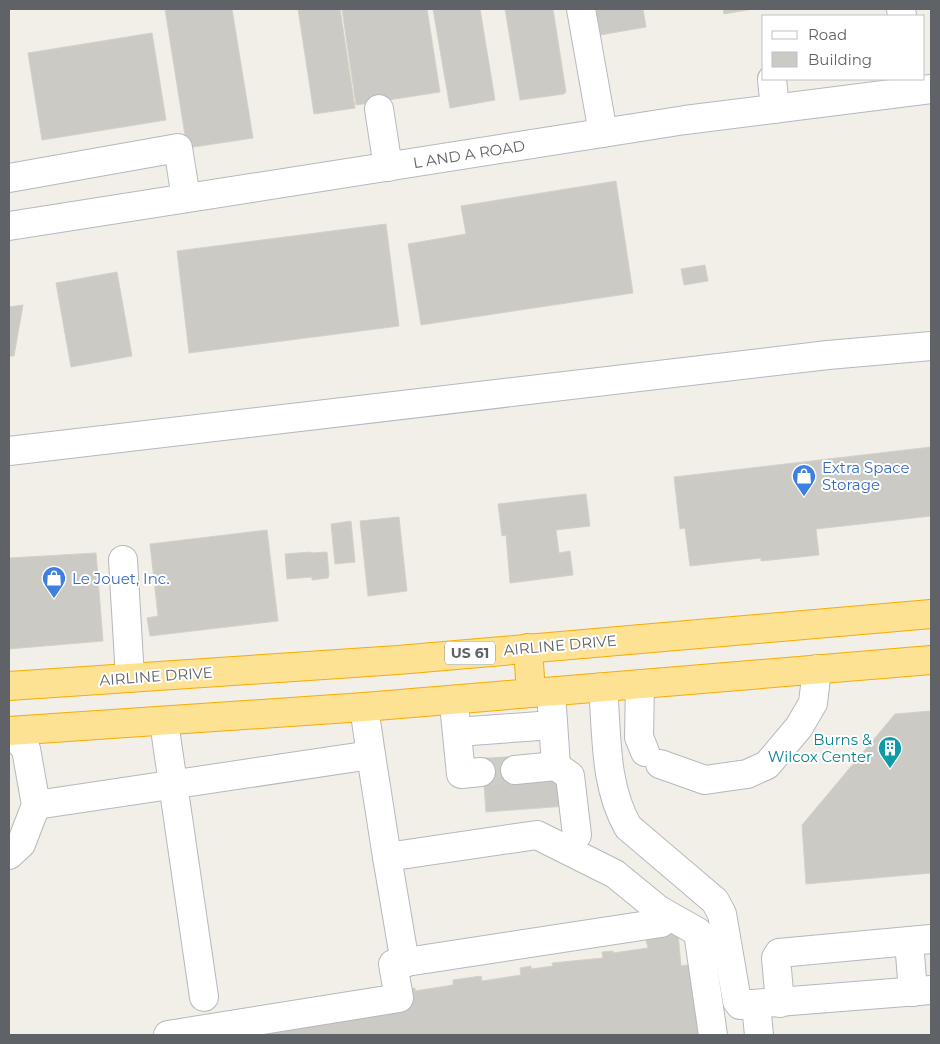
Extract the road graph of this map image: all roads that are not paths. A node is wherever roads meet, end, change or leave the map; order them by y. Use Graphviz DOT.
graph roads {
  1 [pos="581,9"];
  2 [pos="772,80"];
  3 [pos="917,86"];
  4 [pos="851,89"];
  5 [pos="379,109"];
  6 [pos="776,109"];
  7 [pos="603,133"];
  8 [pos="388,167"];
  9 [pos="9,178"];
  10 [pos="186,198"];
  11 [pos="10,220"];
  12 [pos="931,346"];
  13 [pos="9,451"];
  14 [pos="123,560"];
  15 [pos="931,614"];
  16 [pos="528,648"];
  17 [pos="931,660"];
  18 [pos="818,669"];
  19 [pos="130,678"];
  20 [pos="640,684"];
  21 [pos="9,686"];
  22 [pos="603,687"];
  23 [pos="541,692"];
  24 [pos="454,700"];
  25 [pos="364,707"];
  26 [pos="164,722"];
  27 [pos="9,731"];
  28 [pos="555,747"];
  29 [pos="371,755"];
  30 [pos="514,761"];
  31 [pos="172,786"];
  32 [pos="36,805"];
  33 [pos="577,835"];
  34 [pos="9,855"];
  35 [pos="387,857"];
  36 [pos="659,910"];
  37 [pos="920,940"];
  38 [pos="405,963"];
  39 [pos="922,991"];
  40 [pos="768,1004"];
  41 [pos="205,1029"];
  42 [pos="168,1035"];
  43 [pos="713,1035"];
  44 [pos="759,1035"];
  1 -- 7 [label="street"];
  2 -- 6 [label="street"];
  3 -- 4 [label="street, L AND A ROAD"];
  4 -- 6 [label="street, L AND A ROAD"];
  5 -- 8 [label="street"];
  6 -- 7 [label="street, L AND A ROAD"];
  7 -- 8 [label="street, L AND A ROAD"];
  8 -- 10 [label="street, L AND A ROAD"];
  9 -- 10 [label="street"];
  10 -- 11 [label="street, L AND A ROAD"];
  12 -- 13 [label="street"];
  14 -- 19 [label="street"];
  15 -- 16 [label="highway, AIRLINE DRIVE / US 61"];
  16 -- 19 [label="highway, AIRLINE DRIVE / US 61"];
  16 -- 23 [label="highway"];
  17 -- 18 [label="highway"];
  18 -- 20 [label="highway"];
  18 -- 20 [label="street"];
  19 -- 21 [label="highway, AIRLINE DRIVE / US 61"];
  20 -- 22 [label="highway"];
  22 -- 23 [label="highway"];
  22 -- 40 [label="street"];
  23 -- 24 [label="highway"];
  23 -- 28 [label="street"];
  24 -- 25 [label="highway"];
  24 -- 28 [label="street"];
  25 -- 26 [label="highway"];
  25 -- 29 [label="street"];
  26 -- 27 [label="highway"];
  26 -- 31 [label="street"];
  27 -- 32 [label="street"];
  28 -- 30 [label="street"];
  28 -- 33 [label="street"];
  29 -- 31 [label="street"];
  29 -- 35 [label="street"];
  31 -- 32 [label="street"];
  31 -- 41 [label="street"];
  32 -- 34 [label="street"];
  35 -- 36 [label="street"];
  35 -- 38 [label="street"];
  36 -- 38 [label="street"];
  36 -- 43 [label="street"];
  37 -- 39 [label="street"];
  37 -- 40 [label="street"];
  38 -- 41 [label="street"];
  39 -- 40 [label="street"];
  40 -- 44 [label="street"];
  41 -- 42 [label="street"];
}
